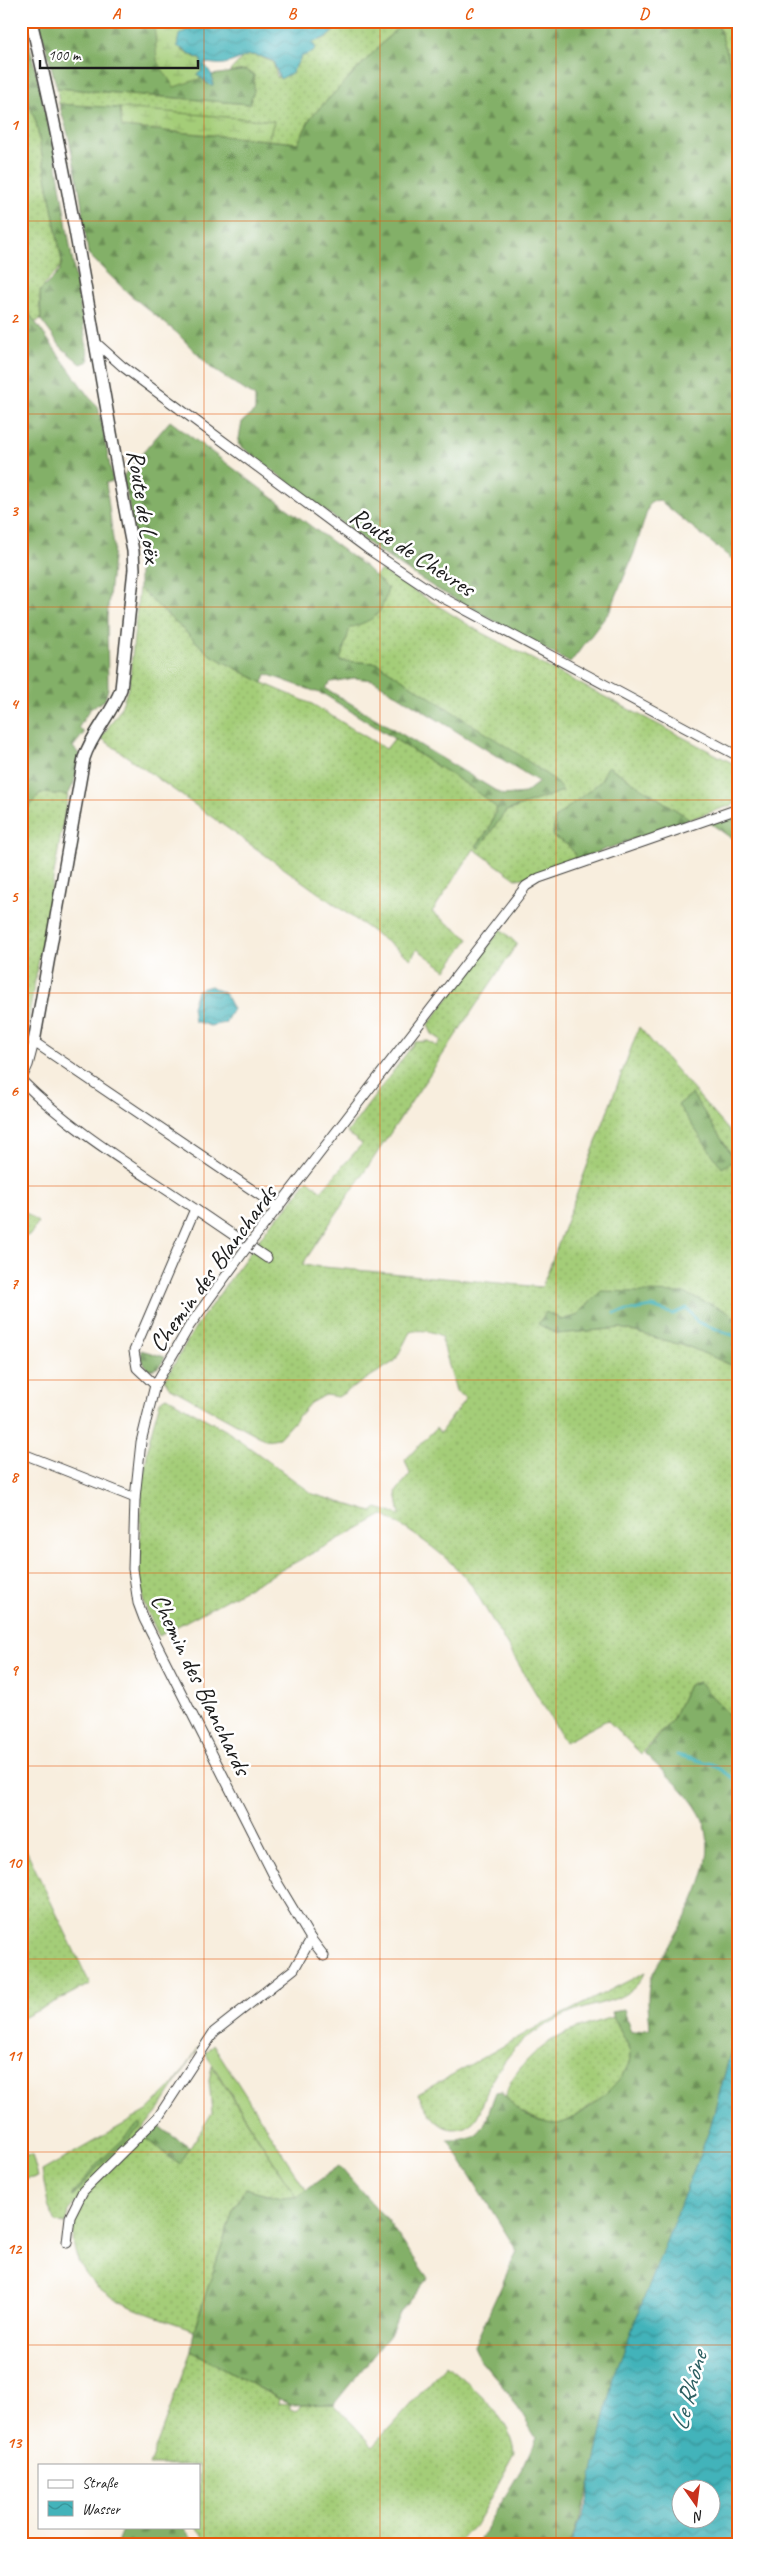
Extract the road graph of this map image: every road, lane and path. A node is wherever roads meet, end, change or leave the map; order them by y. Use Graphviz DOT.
graph roads {
  1 [pos="31,21"];
  2 [pos="92,339"];
  3 [pos="738,756"];
  4 [pos="738,809"];
  5 [pos="34,1042"];
  6 [pos="21,1080"];
  7 [pos="279,1208"];
  8 [pos="195,1209"];
  9 [pos="267,1258"];
  10 [pos="155,1386"];
  11 [pos="21,1452"];
  12 [pos="135,1498"];
  13 [pos="310,1939"];
  14 [pos="324,1956"];
  15 [pos="67,2244"];
  1 -- 2 [label="street, Route de Loëx"];
  2 -- 3 [label="street, Route de Chèvres"];
  2 -- 5 [label="street, Route de Loëx"];
  4 -- 7 [label="street, Chemin des Blanchards"];
  5 -- 6 [label="street, Route de Loëx"];
  5 -- 7 [label="street"];
  6 -- 8 [label="street"];
  7 -- 10 [label="street, Chemin des Blanchards"];
  8 -- 9 [label="street"];
  8 -- 10 [label="street"];
  10 -- 12 [label="street, Chemin des Blanchards"];
  11 -- 12 [label="street"];
  12 -- 13 [label="street, Chemin des Blanchards"];
  13 -- 14 [label="street, Chemin des Blanchards"];
  13 -- 15 [label="street"];
}
